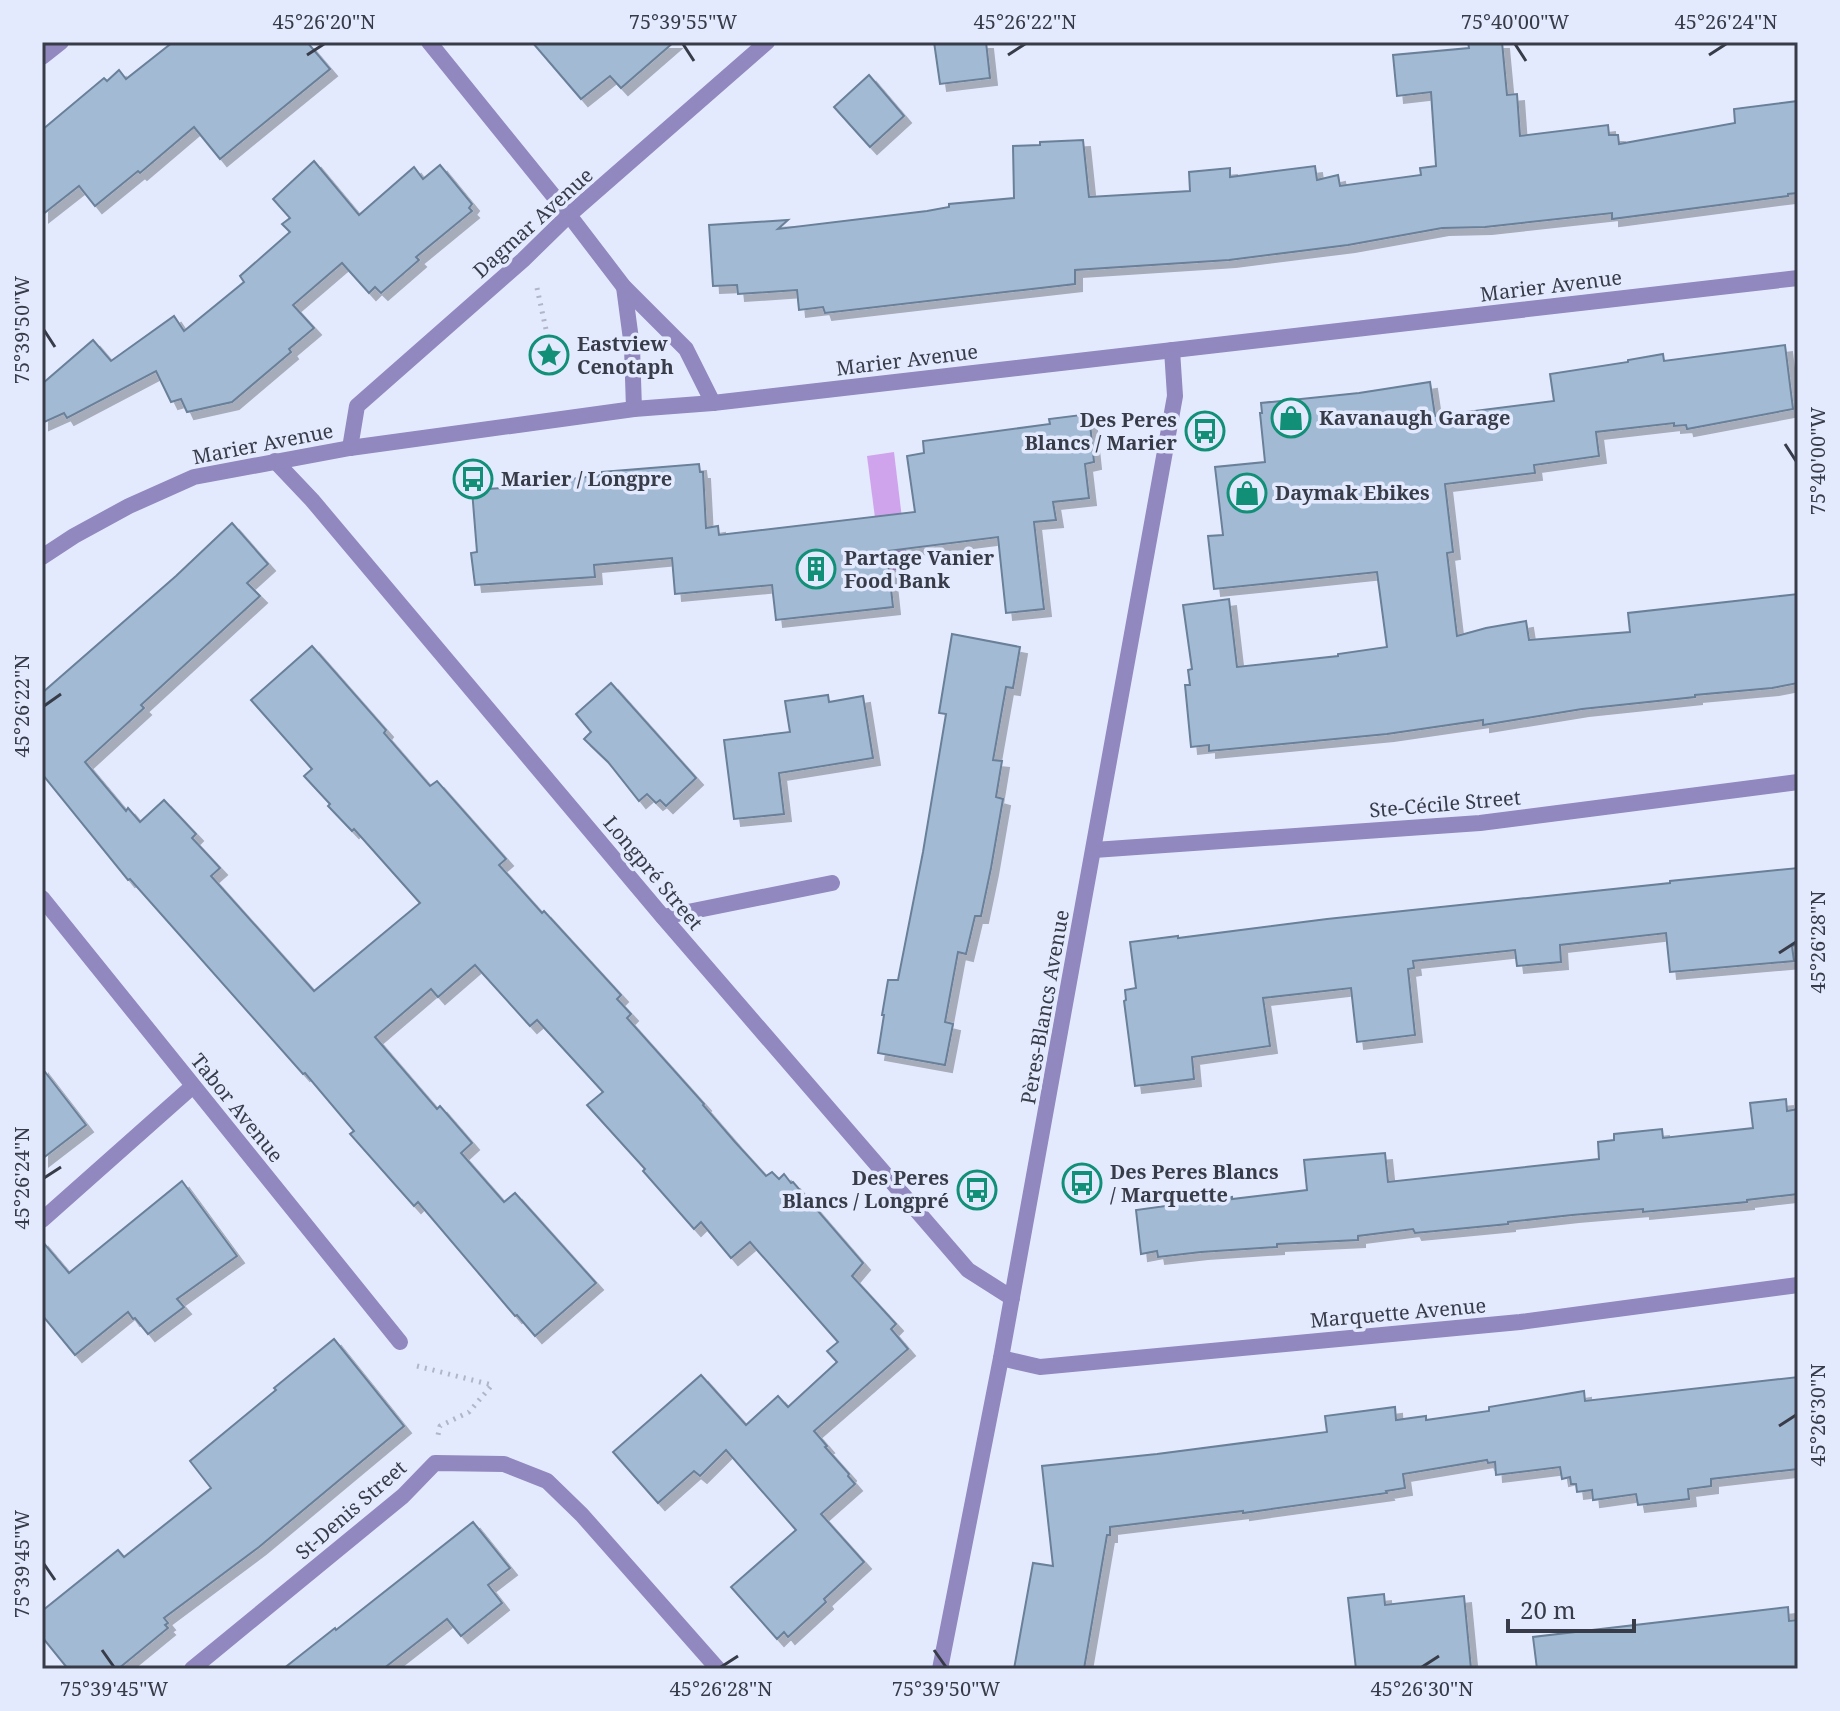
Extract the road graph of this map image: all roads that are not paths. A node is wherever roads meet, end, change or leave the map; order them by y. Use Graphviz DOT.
graph roads {
  1 [pos="61,42"];
  2 [pos="429,42"];
  3 [pos="767,42"];
  4 [pos="42,57"];
  5 [pos="569,215"];
  6 [pos="1798,278"];
  7 [pos="624,287"];
  8 [pos="1172,350"];
  9 [pos="713,403"];
  10 [pos="634,409"];
  11 [pos="350,448"];
  12 [pos="275,461"];
  13 [pos="42,557"];
  14 [pos="1798,782"];
  15 [pos="1094,850"];
  16 [pos="832,883"];
  17 [pos="42,898"];
  18 [pos="663,917"];
  19 [pos="193,1086"];
  20 [pos="42,1220"];
  21 [pos="1798,1285"];
  22 [pos="1012,1298"];
  23 [pos="400,1342"];
  24 [pos="1001,1358"];
  25 [pos="192,1669"];
  26 [pos="718,1669"];
  27 [pos="940,1669"];
  1 -- 4 [label="street"];
  2 -- 5 [label="street"];
  3 -- 5 [label="street, Dagmar Avenue"];
  5 -- 7 [label="street"];
  5 -- 11 [label="street, Dagmar Avenue"];
  6 -- 8 [label="street, Marier Avenue"];
  7 -- 9 [label="street"];
  7 -- 10 [label="street"];
  8 -- 9 [label="street, Marier Avenue"];
  8 -- 15 [label="street, Pères-Blancs Avenue"];
  9 -- 10 [label="street, Marier Avenue"];
  10 -- 11 [label="street, Marier Avenue"];
  11 -- 12 [label="street, Marier Avenue"];
  12 -- 13 [label="street, Marier Avenue"];
  12 -- 18 [label="street, Longpré Street"];
  14 -- 15 [label="street, Ste-Cécile Street"];
  15 -- 22 [label="street, Pères-Blancs Avenue"];
  16 -- 18 [label="street"];
  17 -- 19 [label="street, Tabor Avenue"];
  18 -- 22 [label="street, Longpré Street"];
  19 -- 20 [label="street"];
  19 -- 23 [label="street, Tabor Avenue"];
  21 -- 24 [label="street, Marquette Avenue"];
  22 -- 24 [label="street, Pères-Blancs Avenue"];
  24 -- 27 [label="street, Pères-Blancs Avenue"];
  25 -- 26 [label="street, St-Denis Street"];
}
